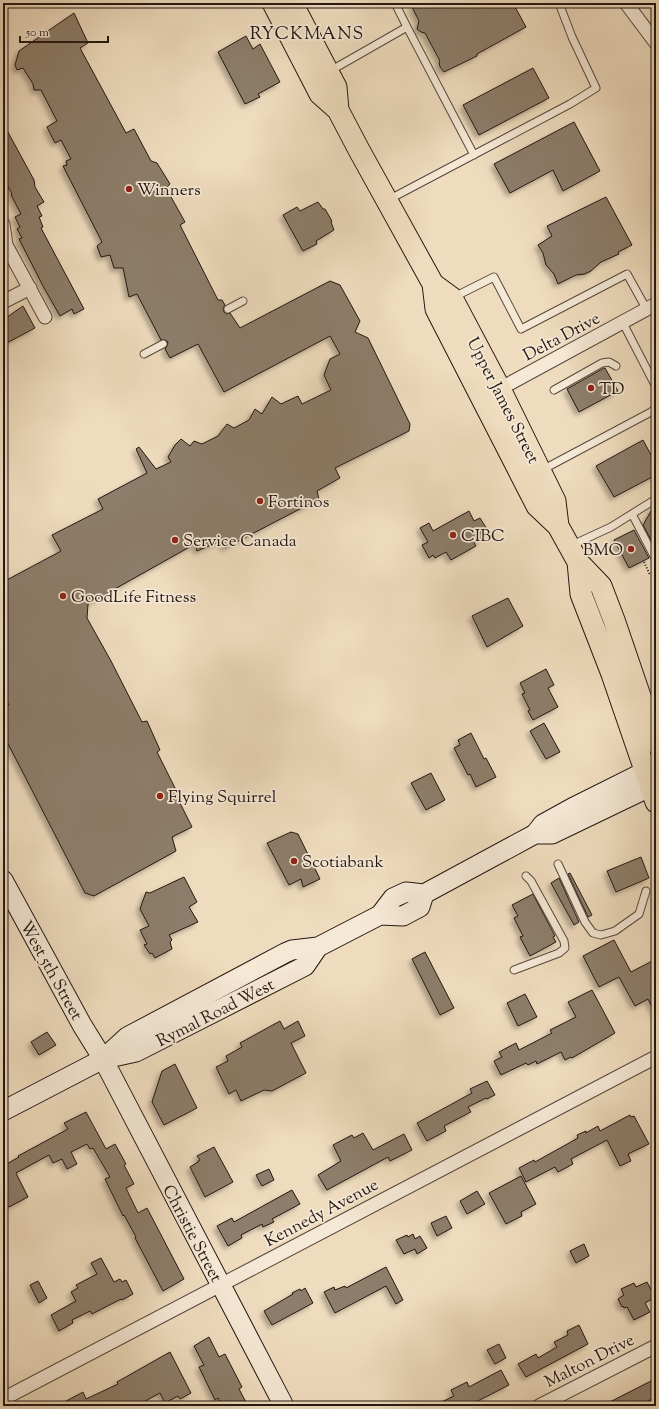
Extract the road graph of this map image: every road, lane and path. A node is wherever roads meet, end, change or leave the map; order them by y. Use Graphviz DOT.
graph roads {
  1 [pos="273,3"];
  2 [pos="292,3"];
  3 [pos="395,3"];
  4 [pos="558,3"];
  5 [pos="626,3"];
  6 [pos="408,27"];
  7 [pos="656,43"];
  8 [pos="328,72"];
  9 [pos="338,110"];
  10 [pos="474,155"];
  11 [pos="388,201"];
  12 [pos="3,224"];
  13 [pos="433,284"];
  14 [pos="30,288"];
  15 [pos="452,298"];
  16 [pos="3,302"];
  17 [pos="242,302"];
  18 [pos="651,307"];
  19 [pos="228,310"];
  20 [pos="45,317"];
  21 [pos="623,323"];
  22 [pos="163,344"];
  23 [pos="144,354"];
  24 [pos="616,366"];
  25 [pos="656,387"];
  26 [pos="554,390"];
  27 [pos="491,394"];
  28 [pos="656,408"];
  29 [pos="540,471"];
  30 [pos="656,500"];
  31 [pos="632,514"];
  32 [pos="558,526"];
  33 [pos="573,554"];
  34 [pos="656,560"];
  35 [pos="644,562"];
  36 [pos="650,575"];
  37 [pos="656,743"];
  38 [pos="653,782"];
  39 [pos="558,864"];
  40 [pos="526,876"];
  41 [pos="3,880"];
  42 [pos="646,891"];
  43 [pos="514,970"];
  44 [pos="656,1057"];
  45 [pos="102,1059"];
  46 [pos="3,1111"];
  47 [pos="221,1285"];
  48 [pos="656,1346"];
  49 [pos="3,1399"];
  50 [pos="284,1406"];
  51 [pos="539,1406"];
  1 -- 9 [label="main road, Upper James Street"];
  2 -- 8 [label="main road, Upper James Street"];
  3 -- 6 [label="lane"];
  4 -- 10 [label="lane"];
  5 -- 7 [label="street"];
  6 -- 8 [label="lane"];
  6 -- 10 [label="lane"];
  8 -- 9 [label="main road, Upper James Street"];
  9 -- 11 [label="main road, Upper James Street"];
  10 -- 11 [label="lane"];
  11 -- 13 [label="main road, Upper James Street"];
  12 -- 14 [label="street"];
  13 -- 15 [label="main road, Upper James Street"];
  13 -- 27 [label="main road, Upper James Street"];
  14 -- 16 [label="street"];
  14 -- 20 [label="street"];
  15 -- 18 [label="lane"];
  15 -- 27 [label="main road, Upper James Street"];
  17 -- 19 [label="lane"];
  18 -- 21 [label="street, Delta Drive"];
  21 -- 25 [label="lane"];
  21 -- 27 [label="street, Delta Drive"];
  22 -- 23 [label="lane"];
  24 -- 26 [label="lane"];
  27 -- 29 [label="main road, Upper James Street"];
  27 -- 32 [label="main road, Upper James Street"];
  28 -- 29 [label="lane"];
  29 -- 32 [label="main road, Upper James Street"];
  30 -- 31 [label="lane"];
  31 -- 33 [label="lane"];
  31 -- 34 [label="lane"];
  32 -- 33 [label="main road, Upper James Street"];
  33 -- 37 [label="main road, Upper James Street"];
  33 -- 38 [label="main road, Upper James Street"];
  35 -- 36 [label="path"];
  38 -- 45 [label="main road, Rymal Road West"];
  39 -- 42 [label="lane"];
  40 -- 43 [label="lane"];
  41 -- 45 [label="main road, West 5th Street"];
  44 -- 47 [label="street, Kennedy Avenue"];
  45 -- 46 [label="main road, Rymal Road West"];
  45 -- 47 [label="main road, Christie Street"];
  47 -- 49 [label="street, Kennedy Avenue"];
  47 -- 50 [label="main road, Christie Street"];
  48 -- 51 [label="street, Malton Drive"];
}
